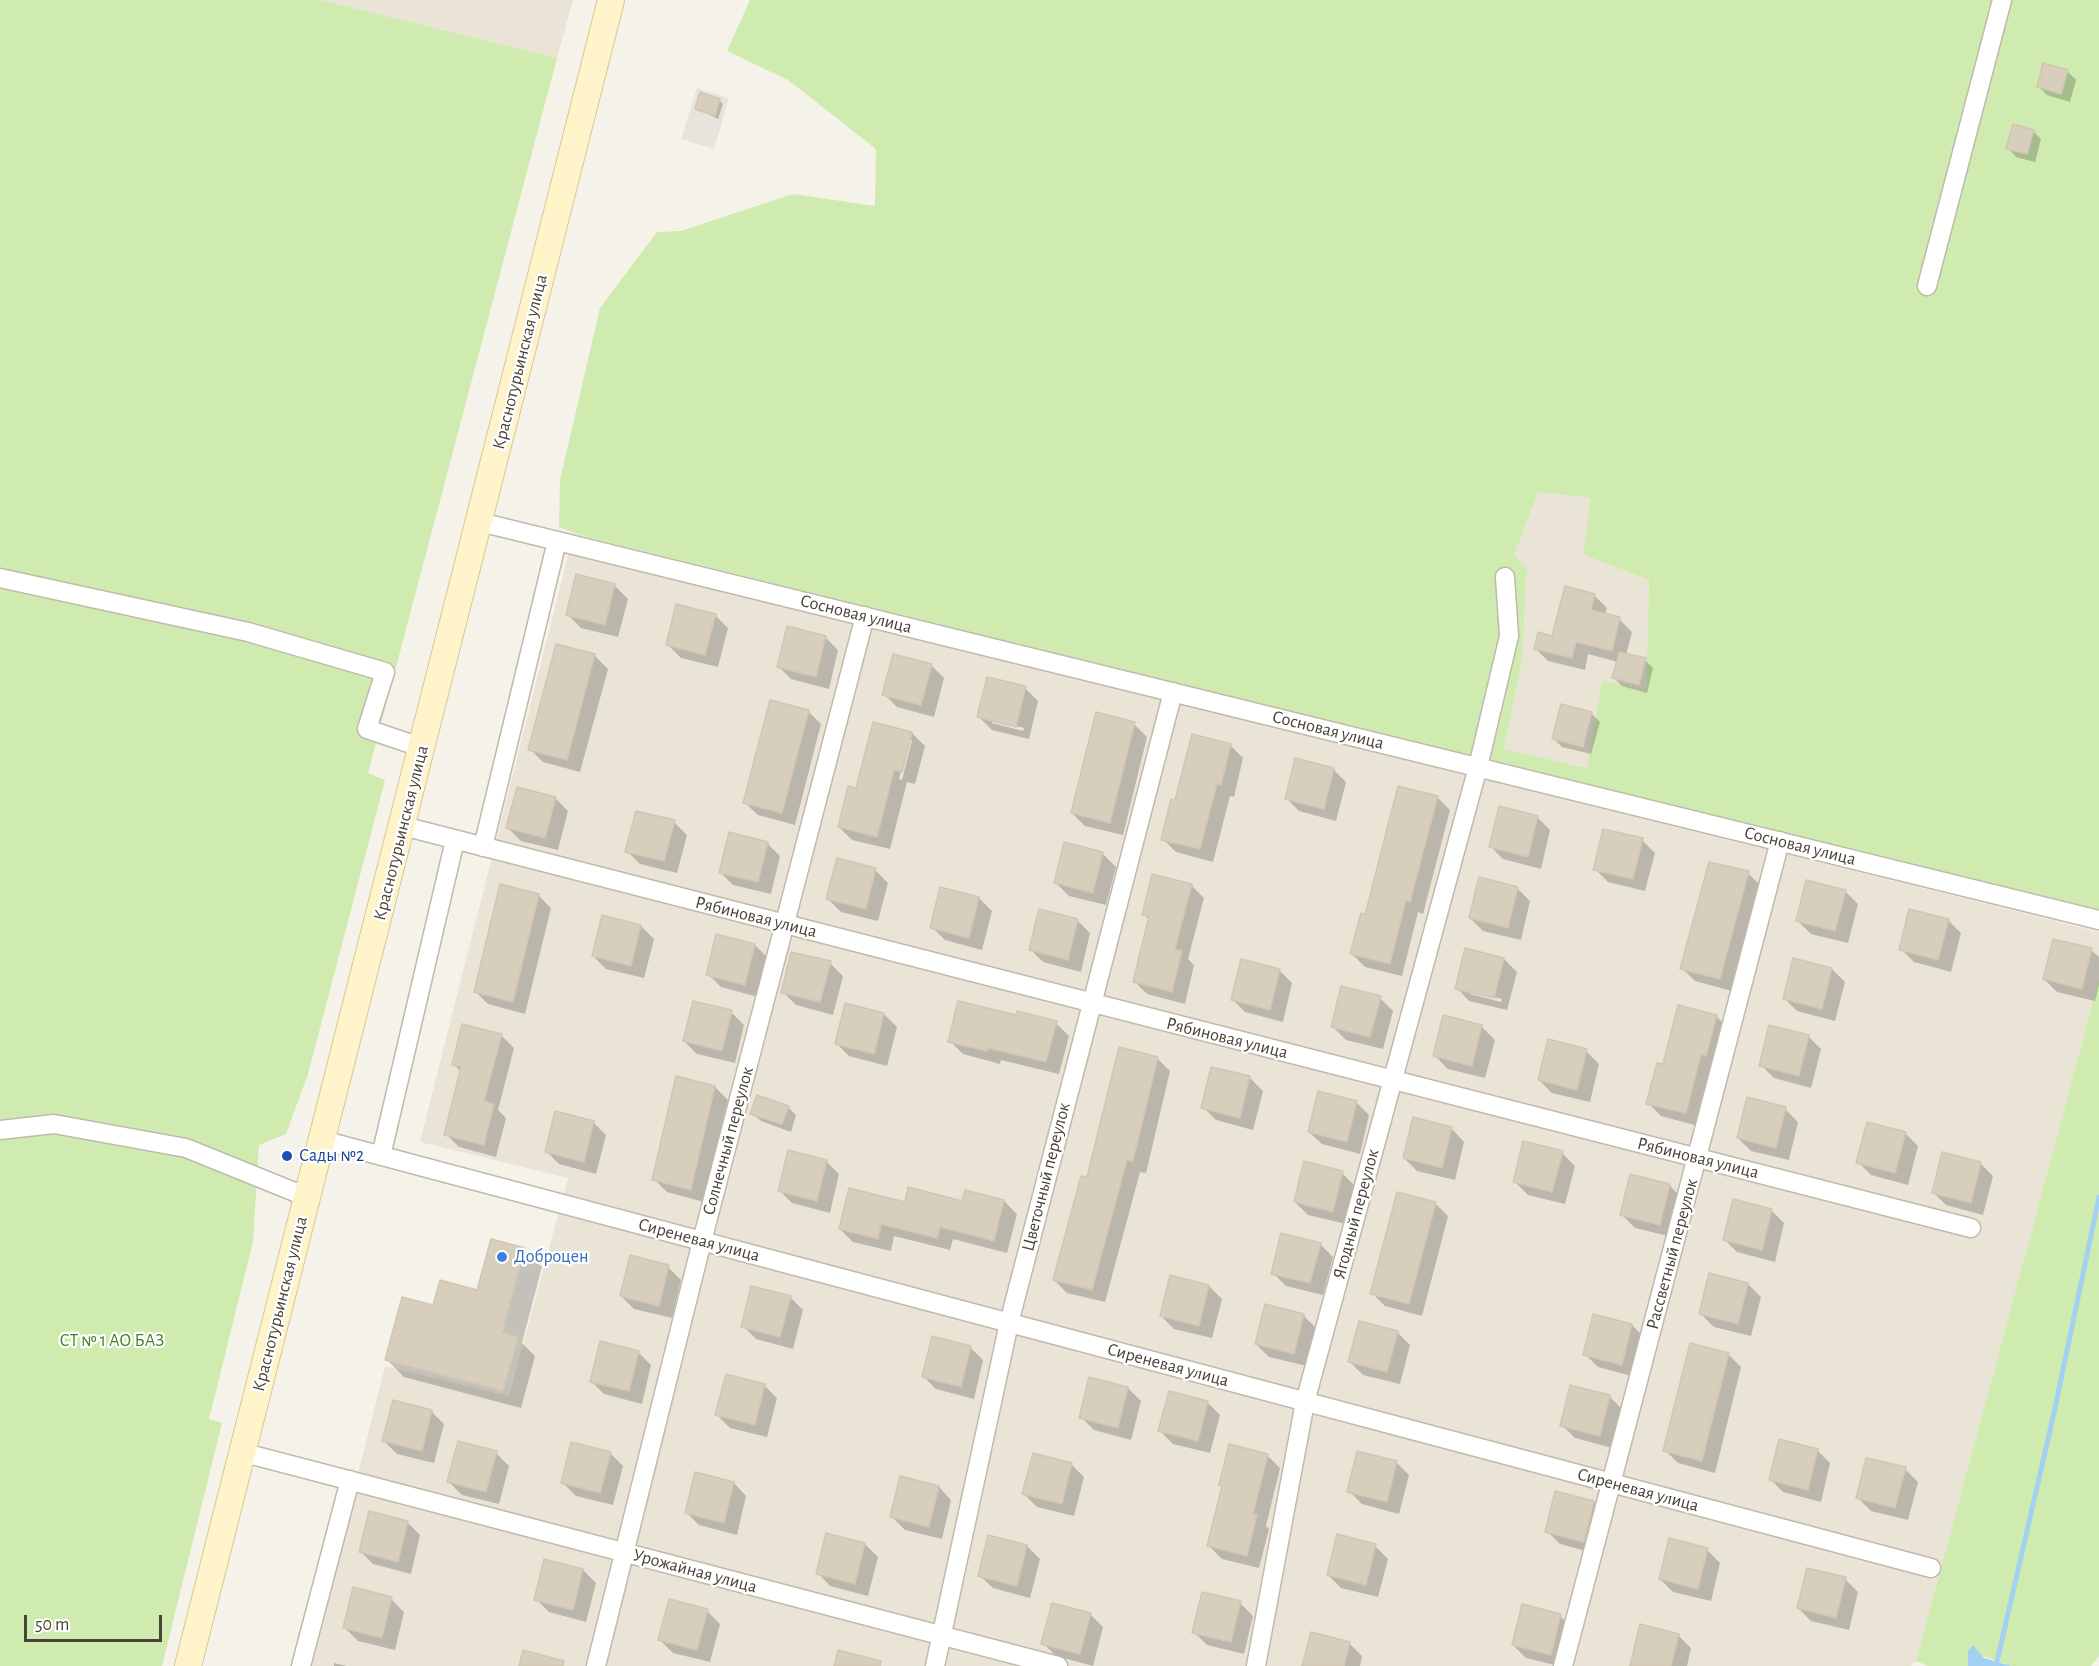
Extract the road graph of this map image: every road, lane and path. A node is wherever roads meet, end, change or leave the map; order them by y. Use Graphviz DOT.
graph roads {
  1 [pos="611,0"];
  2 [pos="2002,0"];
  3 [pos="1927,286"];
  4 [pos="480,522"];
  5 [pos="557,541"];
  6 [pos="1505,577"];
  7 [pos="0,578"];
  8 [pos="865,616"];
  9 [pos="1173,692"];
  10 [pos="423,748"];
  11 [pos="1478,767"];
  12 [pos="403,826"];
  13 [pos="455,840"];
  14 [pos="1780,841"];
  15 [pos="483,847"];
  16 [pos="2099,920"];
  17 [pos="785,924"];
  18 [pos="1090,1002"];
  19 [pos="1392,1080"];
  20 [pos="0,1130"];
  21 [pos="322,1140"];
  22 [pos="381,1156"];
  23 [pos="1697,1158"];
  24 [pos="307,1197"];
  25 [pos="1971,1228"];
  26 [pos="702,1241"];
  27 [pos="1009,1323"];
  28 [pos="1305,1402"];
  29 [pos="242,1452"];
  30 [pos="350,1480"];
  31 [pos="1611,1483"];
  32 [pos="623,1552"];
  33 [pos="1931,1568"];
  34 [pos="943,1636"];
  35 [pos="188,1666"];
  36 [pos="301,1666"];
  37 [pos="596,1666"];
  38 [pos="935,1666"];
  39 [pos="1058,1666"];
  40 [pos="1256,1666"];
  41 [pos="1563,1666"];
  1 -- 4 [label="main road, Краснотурьинская улица"];
  2 -- 3 [label="street"];
  4 -- 5 [label="street, Сосновая улица"];
  4 -- 10 [label="main road, Краснотурьинская улица"];
  5 -- 8 [label="street, Сосновая улица"];
  5 -- 15 [label="street"];
  6 -- 11 [label="street, Ягодный переулок"];
  7 -- 10 [label="street"];
  8 -- 9 [label="street, Сосновая улица"];
  8 -- 17 [label="street, Солнечный переулок"];
  9 -- 11 [label="street, Сосновая улица"];
  9 -- 18 [label="street, Цветочный переулок"];
  10 -- 12 [label="main road, Краснотурьинская улица"];
  11 -- 14 [label="street, Сосновая улица"];
  11 -- 19 [label="street, Ягодный переулок"];
  12 -- 13 [label="street, Рябиновая улица"];
  12 -- 21 [label="main road, Краснотурьинская улица"];
  13 -- 15 [label="street, Рябиновая улица"];
  13 -- 22 [label="street"];
  14 -- 16 [label="street, Сосновая улица"];
  14 -- 23 [label="street, Рассветный переулок"];
  15 -- 17 [label="street, Рябиновая улица"];
  17 -- 18 [label="street, Рябиновая улица"];
  17 -- 26 [label="street, Солнечный переулок"];
  18 -- 19 [label="street, Рябиновая улица"];
  18 -- 27 [label="street, Цветочный переулок"];
  19 -- 23 [label="street, Рябиновая улица"];
  19 -- 28 [label="street, Ягодный переулок"];
  20 -- 24 [label="street"];
  21 -- 22 [label="street, Сиреневая улица"];
  21 -- 24 [label="main road, Краснотурьинская улица"];
  22 -- 26 [label="street, Сиреневая улица"];
  23 -- 25 [label="street, Рябиновая улица"];
  23 -- 31 [label="street, Рассветный переулок"];
  24 -- 29 [label="main road, Краснотурьинская улица"];
  26 -- 27 [label="street, Сиреневая улица"];
  26 -- 32 [label="street, Солнечный переулок"];
  27 -- 28 [label="street, Сиреневая улица"];
  27 -- 34 [label="street, Цветочный переулок"];
  28 -- 31 [label="street, Сиреневая улица"];
  28 -- 40 [label="street, Ягодный переулок"];
  29 -- 30 [label="street, Урожайная улица"];
  29 -- 35 [label="main road, Краснотурьинская улица"];
  30 -- 32 [label="street, Урожайная улица"];
  30 -- 36 [label="street"];
  31 -- 33 [label="street, Сиреневая улица"];
  31 -- 41 [label="street, Рассветный переулок"];
  32 -- 34 [label="street, Урожайная улица"];
  32 -- 37 [label="street, Солнечный переулок"];
  34 -- 38 [label="street, Цветочный переулок"];
  34 -- 39 [label="street, Урожайная улица"];
}
